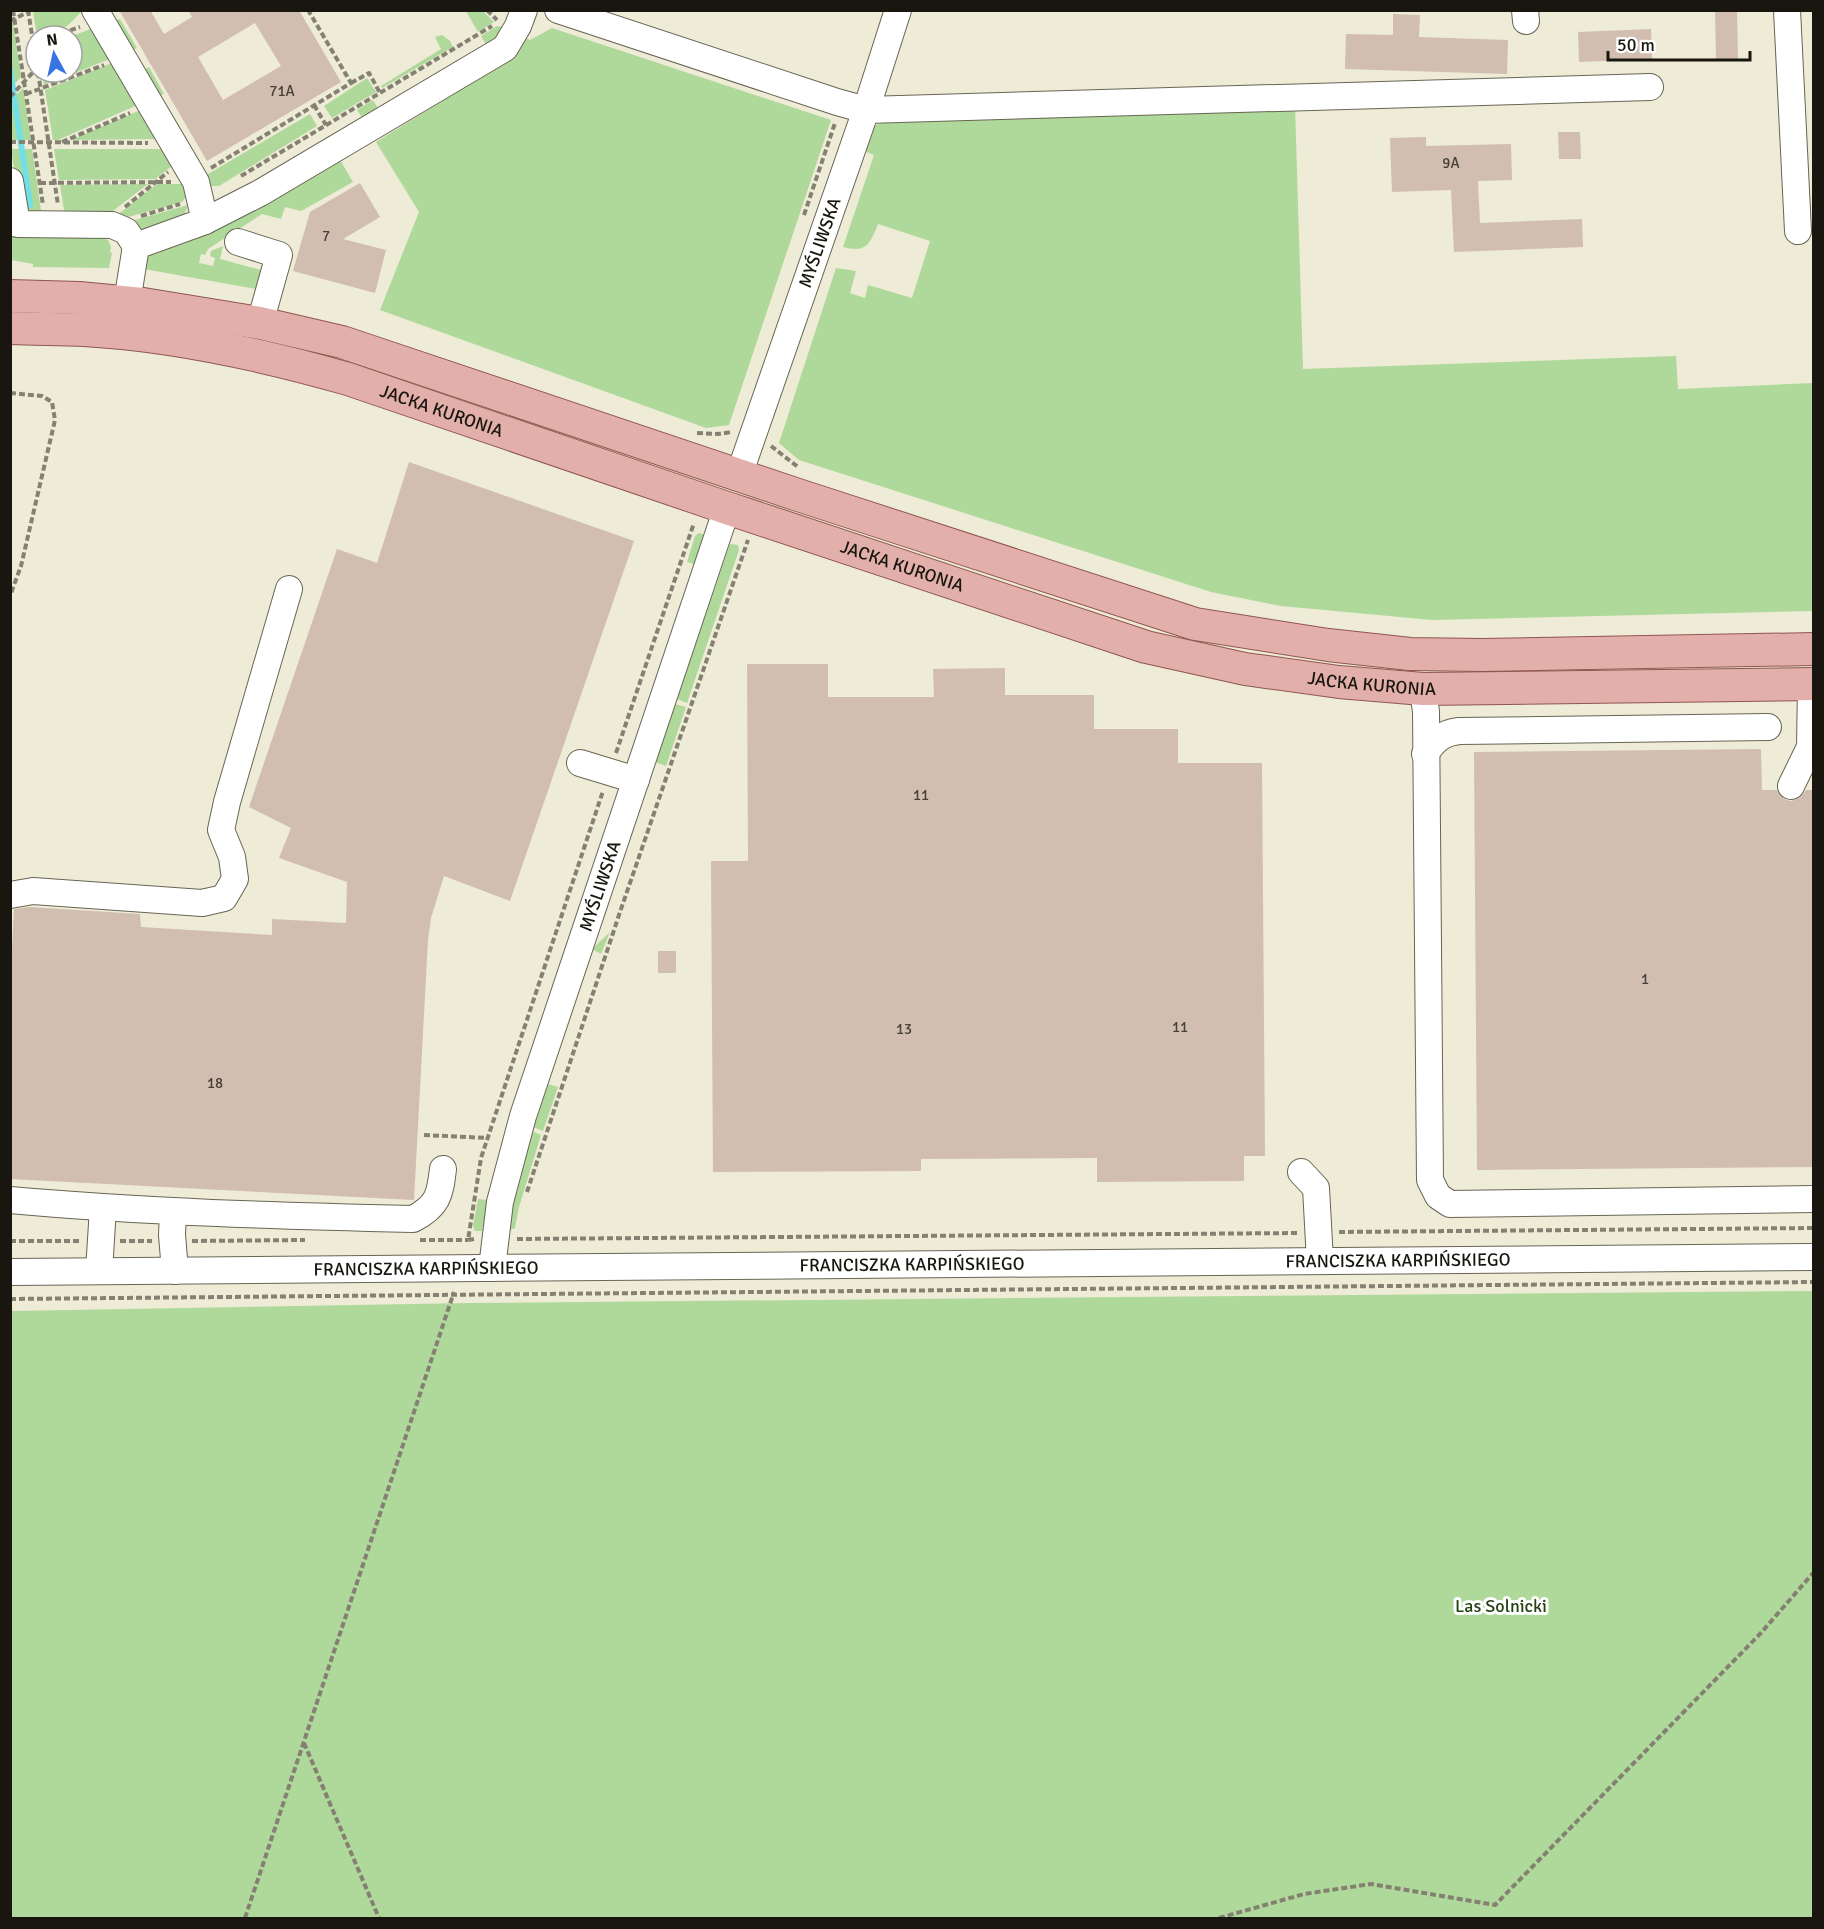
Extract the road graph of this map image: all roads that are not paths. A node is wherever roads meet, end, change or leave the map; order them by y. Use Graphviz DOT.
graph roads {
  1 [pos="524,10"];
  2 [pos="558,10"];
  3 [pos="898,10"];
  4 [pos="1787,10"];
  5 [pos="98,16"];
  6 [pos="1650,87"];
  7 [pos="866,110"];
  8 [pos="193,180"];
  9 [pos="10,181"];
  10 [pos="1798,231"];
  11 [pos="120,233"];
  12 [pos="238,242"];
  13 [pos="10,296"];
  14 [pos="127,302"];
  15 [pos="261,323"];
  16 [pos="10,328"];
  17 [pos="739,475"];
  18 [pos="726,508"];
  19 [pos="289,589"];
  20 [pos="1814,649"];
  21 [pos="1812,684"];
  22 [pos="1423,689"];
  23 [pos="1768,727"];
  24 [pos="1425,754"];
  25 [pos="580,763"];
  26 [pos="636,780"];
  27 [pos="1791,786"];
  28 [pos="10,895"];
  29 [pos="443,1168"];
  30 [pos="1301,1172"];
  31 [pos="1814,1199"];
  32 [pos="10,1200"];
  33 [pos="103,1208"];
  34 [pos="173,1212"];
  35 [pos="1814,1257"];
  36 [pos="1320,1261"];
  37 [pos="492,1268"];
  38 [pos="99,1271"];
  39 [pos="175,1271"];
  40 [pos="10,1272"];
  1 -- 8 [label="street"];
  2 -- 7 [label="street"];
  3 -- 7 [label="street, MYŚLIWSKA"];
  4 -- 10 [label="street"];
  5 -- 8 [label="street"];
  6 -- 7 [label="street"];
  7 -- 17 [label="street, MYŚLIWSKA"];
  8 -- 11 [label="street"];
  9 -- 11 [label="street"];
  11 -- 14 [label="street"];
  12 -- 15 [label="street"];
  13 -- 14 [label="main road, JACKA KURONIA"];
  14 -- 15 [label="main road, JACKA KURONIA"];
  15 -- 17 [label="main road, JACKA KURONIA"];
  16 -- 18 [label="main road, JACKA KURONIA"];
  17 -- 18 [label="main road"];
  17 -- 20 [label="main road, JACKA KURONIA"];
  18 -- 22 [label="main road, JACKA KURONIA"];
  18 -- 26 [label="street, MYŚLIWSKA"];
  19 -- 28 [label="street"];
  21 -- 22 [label="main road, JACKA KURONIA"];
  21 -- 27 [label="street"];
  22 -- 24 [label="street"];
  23 -- 24 [label="street"];
  24 -- 31 [label="street"];
  25 -- 26 [label="street"];
  26 -- 37 [label="street, MYŚLIWSKA"];
  29 -- 34 [label="street"];
  30 -- 36 [label="street"];
  32 -- 33 [label="street"];
  33 -- 34 [label="street"];
  33 -- 38 [label="street"];
  34 -- 39 [label="street"];
  35 -- 36 [label="street, FRANCISZKA KARPIŃSKIEGO"];
  36 -- 37 [label="street, FRANCISZKA KARPIŃSKIEGO"];
  37 -- 39 [label="street, FRANCISZKA KARPIŃSKIEGO"];
  38 -- 39 [label="street, FRANCISZKA KARPIŃSKIEGO"];
  38 -- 40 [label="street, FRANCISZKA KARPIŃSKIEGO"];
}
